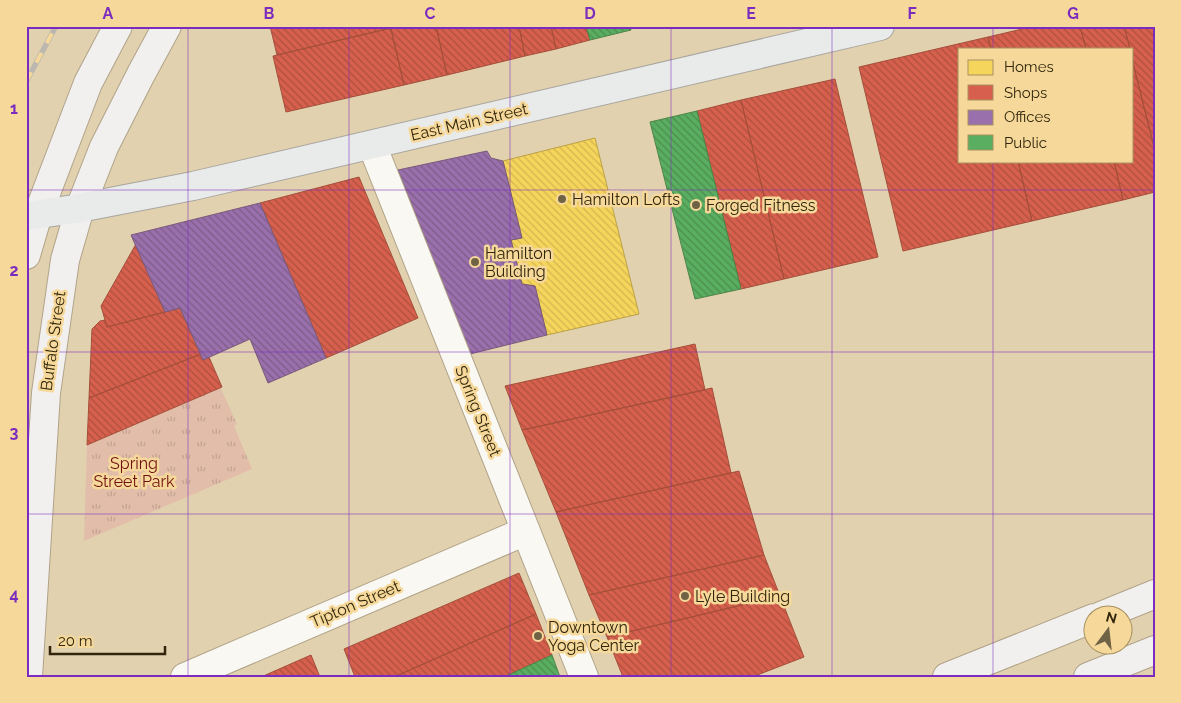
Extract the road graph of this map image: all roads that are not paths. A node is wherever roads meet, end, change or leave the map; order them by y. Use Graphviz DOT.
graph roads {
  1 [pos="118,26"];
  2 [pos="167,26"];
  3 [pos="880,26"];
  4 [pos="372,145"];
  5 [pos="50,213"];
  6 [pos="26,255"];
  7 [pos="526,532"];
  8 [pos="1155,594"];
  9 [pos="1126,606"];
  10 [pos="1084,622"];
  11 [pos="1155,650"];
  12 [pos="28,677"];
  13 [pos="185,677"];
  14 [pos="584,677"];
  15 [pos="947,677"];
  16 [pos="1088,677"];
  1 -- 5 [label="street, Buffalo Street"];
  2 -- 5 [label="street, Buffalo Street"];
  3 -- 4 [label="main road, East Main Street"];
  4 -- 5 [label="main road, East Main Street"];
  4 -- 7 [label="street, Spring Street"];
  5 -- 6 [label="street, Buffalo Street"];
  5 -- 12 [label="street, Buffalo Street"];
  7 -- 13 [label="street, Tipton Street"];
  7 -- 14 [label="street, Spring Street"];
  8 -- 9 [label="street"];
  10 -- 15 [label="street"];
  11 -- 16 [label="street"];
}
